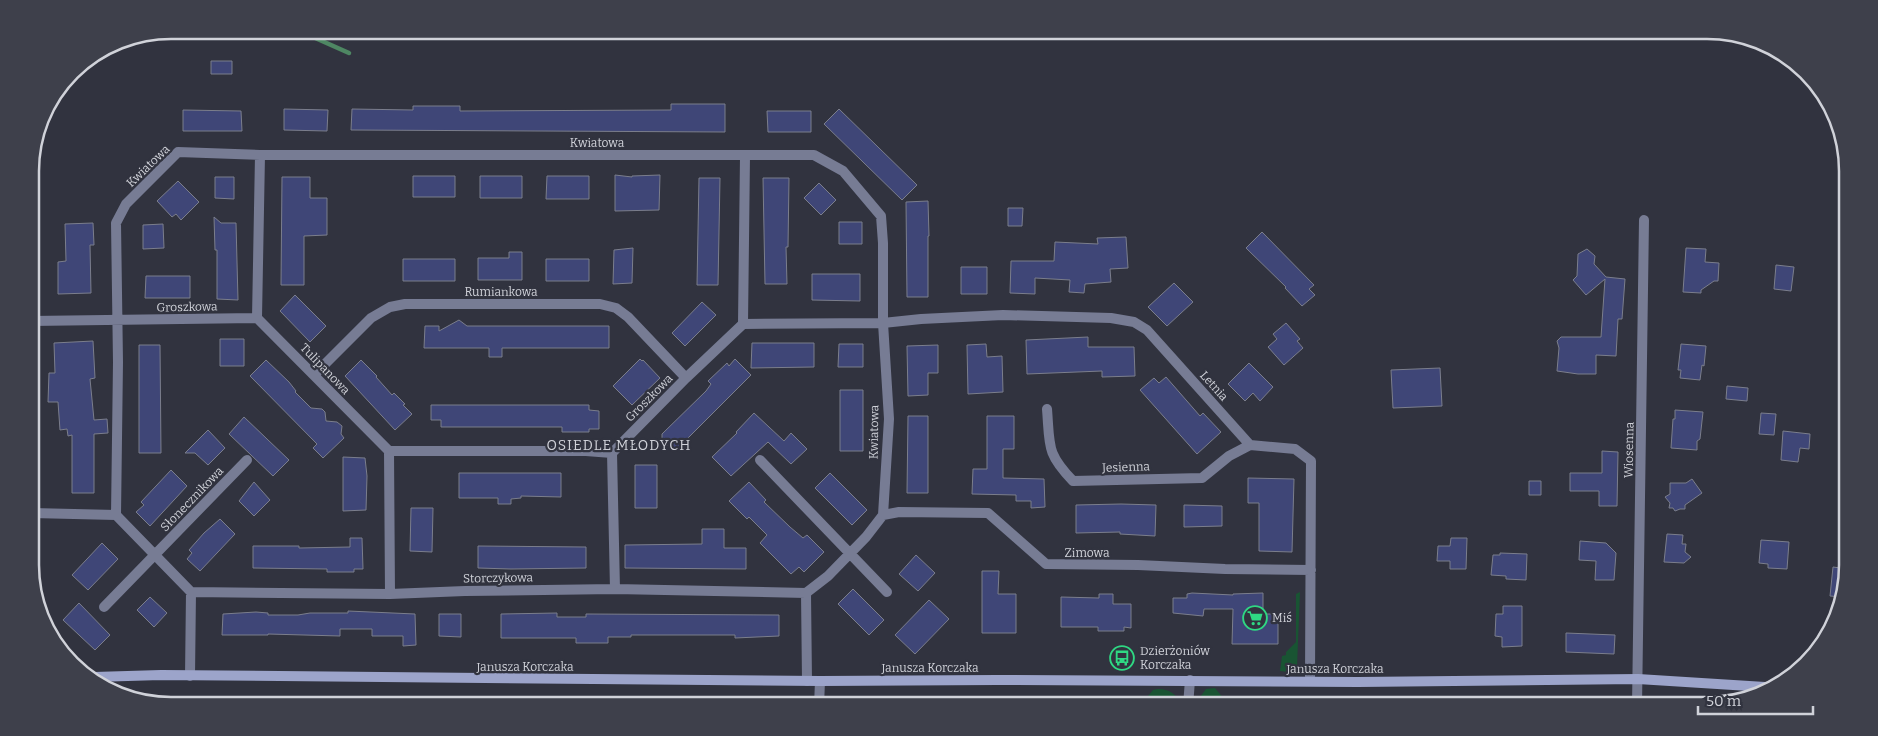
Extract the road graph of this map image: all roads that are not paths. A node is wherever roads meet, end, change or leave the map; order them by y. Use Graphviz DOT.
graph roads {
  1 [pos="260,155"];
  2 [pos="745,156"];
  3 [pos="1644,220"];
  4 [pos="257,318"];
  5 [pos="117,320"];
  6 [pos="39,321"];
  7 [pos="883,323"];
  8 [pos="742,324"];
  9 [pos="314,375"];
  10 [pos="686,378"];
  11 [pos="1047,409"];
  12 [pos="1250,445"];
  13 [pos="389,452"];
  14 [pos="612,454"];
  15 [pos="247,460"];
  16 [pos="760,460"];
  17 [pos="39,513"];
  18 [pos="116,515"];
  19 [pos="883,515"];
  20 [pos="849,553"];
  21 [pos="155,555"];
  22 [pos="1311,570"];
  23 [pos="614,589"];
  24 [pos="190,592"];
  25 [pos="887,592"];
  26 [pos="806,593"];
  27 [pos="390,594"];
  28 [pos="104,607"];
  29 [pos="190,676"];
  30 [pos="100,677"];
  31 [pos="1638,679"];
  32 [pos="1190,680"];
  33 [pos="806,681"];
  34 [pos="820,681"];
  35 [pos="1310,681"];
  36 [pos="1759,687"];
  37 [pos="819,697"];
  38 [pos="1189,697"];
  39 [pos="1637,697"];
  1 -- 2 [label="street, Kwiatowa"];
  1 -- 4 [label="street"];
  1 -- 5 [label="street, Kwiatowa"];
  2 -- 7 [label="street, Kwiatowa"];
  2 -- 8 [label="street"];
  3 -- 31 [label="street, Wiosenna"];
  4 -- 5 [label="street, Groszkowa"];
  4 -- 9 [label="street, Tulipanowa"];
  5 -- 6 [label="street, Groszkowa"];
  5 -- 18 [label="street, Kwiatowa"];
  7 -- 8 [label="street"];
  7 -- 12 [label="street, Letnia"];
  7 -- 19 [label="street, Kwiatowa"];
  8 -- 10 [label="street, Groszkowa"];
  9 -- 10 [label="street, Rumiankowa"];
  9 -- 13 [label="street, Tulipanowa"];
  10 -- 14 [label="street, Groszkowa"];
  11 -- 12 [label="street, Jesienna"];
  12 -- 22 [label="street"];
  13 -- 14 [label="street"];
  13 -- 27 [label="street"];
  14 -- 23 [label="street"];
  15 -- 21 [label="street, Słonecznikowa"];
  16 -- 20 [label="street"];
  17 -- 18 [label="street"];
  18 -- 21 [label="street"];
  19 -- 20 [label="street"];
  19 -- 22 [label="street, Zimowa"];
  20 -- 25 [label="street"];
  20 -- 26 [label="street"];
  21 -- 24 [label="street"];
  21 -- 28 [label="street, Słonecznikowa"];
  22 -- 35 [label="street"];
  23 -- 26 [label="street, Storczykowa"];
  23 -- 27 [label="street, Storczykowa"];
  24 -- 27 [label="street, Storczykowa"];
  24 -- 29 [label="street"];
  26 -- 33 [label="street"];
  29 -- 30 [label="street, Janusza Korczaka"];
  29 -- 33 [label="street, Janusza Korczaka"];
  31 -- 35 [label="street, Janusza Korczaka"];
  31 -- 36 [label="street, Janusza Korczaka"];
  31 -- 39 [label="street, Wiosenna"];
  32 -- 34 [label="street, Janusza Korczaka"];
  32 -- 35 [label="street, Janusza Korczaka"];
  32 -- 38 [label="street"];
  33 -- 34 [label="street, Janusza Korczaka"];
  34 -- 37 [label="street"];
}
